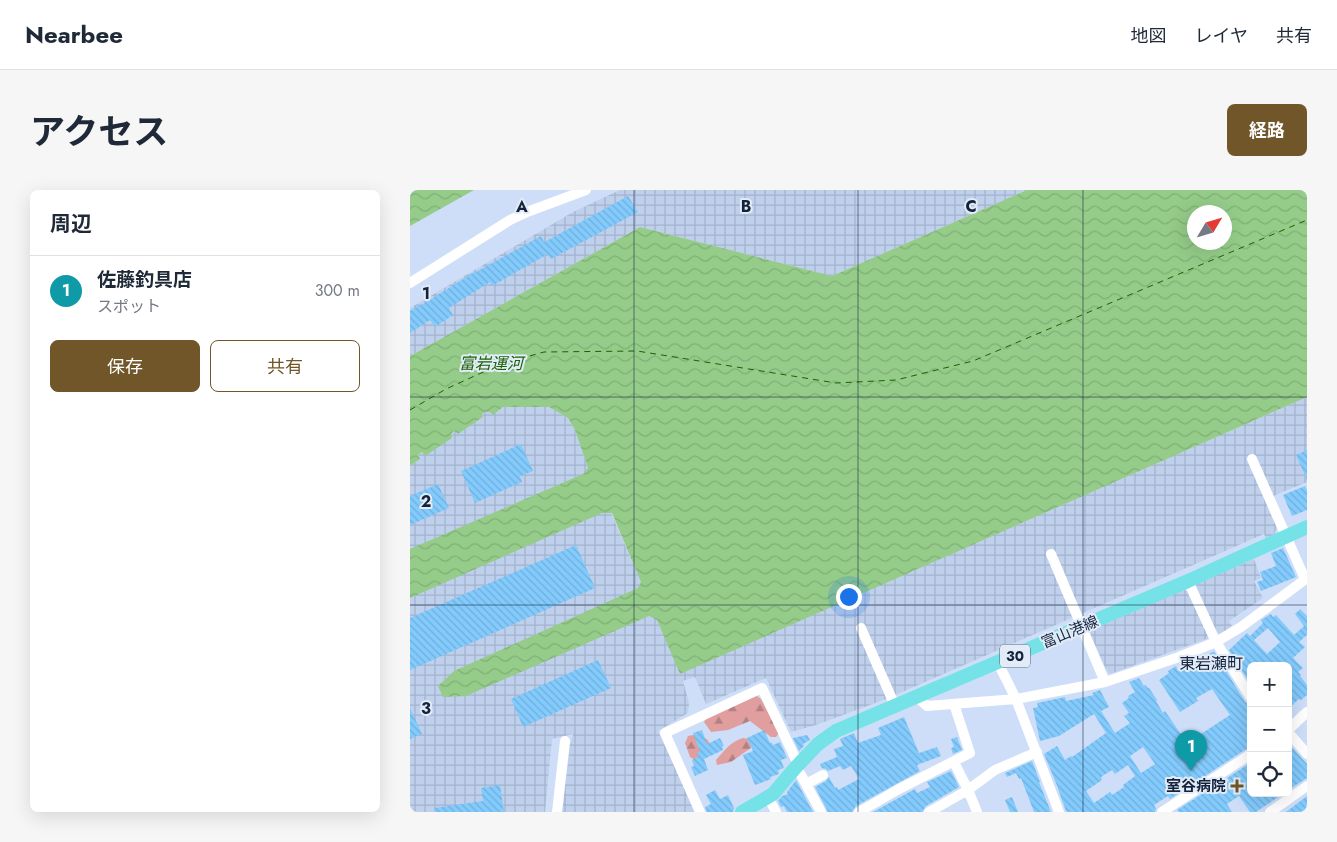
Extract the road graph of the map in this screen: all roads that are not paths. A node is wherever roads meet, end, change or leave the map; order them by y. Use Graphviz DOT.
graph roads {
  1 [pos="586,190"];
  2 [pos="410,282"];
  3 [pos="1252,459"];
  4 [pos="1307,528"];
  5 [pos="1287,536"];
  6 [pos="1051,554"];
  7 [pos="1306,578"];
  8 [pos="1188,581"];
  9 [pos="1081,626"];
  10 [pos="861,628"];
  11 [pos="1216,642"];
  12 [pos="998,663"];
  13 [pos="1105,682"];
  14 [pos="1247,692"];
  15 [pos="917,697"];
  16 [pos="1016,699"];
  17 [pos="954,704"];
  18 [pos="895,706"];
  19 [pos="1307,712"];
  20 [pos="1292,727"];
  21 [pos="1292,736"];
  22 [pos="565,742"];
  23 [pos="1037,752"];
  24 [pos="1307,754"];
  25 [pos="1247,757"];
  26 [pos="954,762"];
  27 [pos="797,766"];
  28 [pos="823,775"];
  29 [pos="806,784"];
  30 [pos="1307,786"];
  31 [pos="968,790"];
  32 [pos="768,797"];
  33 [pos="557,812"];
  34 [pos="700,812"];
  35 [pos="742,812"];
  36 [pos="776,812"];
  37 [pos="821,812"];
  38 [pos="859,812"];
  39 [pos="929,812"];
  40 [pos="977,812"];
  41 [pos="1059,812"];
  42 [pos="1162,812"];
  43 [pos="1270,812"];
  1 -- 2 [label="street"];
  3 -- 5 [label="street"];
  4 -- 5 [label="main road, 富山港線 / 30"];
  5 -- 7 [label="street"];
  5 -- 8 [label="main road, 富山港線 / 30"];
  6 -- 9 [label="street"];
  7 -- 11 [label="street"];
  8 -- 9 [label="main road, 富山港線 / 30"];
  8 -- 11 [label="street"];
  9 -- 12 [label="main road, 富山港線 / 30"];
  9 -- 13 [label="street"];
  10 -- 18 [label="street"];
  11 -- 13 [label="street"];
  11 -- 14 [label="street"];
  12 -- 15 [label="main road, 富山港線 / 30"];
  12 -- 16 [label="street"];
  13 -- 16 [label="street"];
  15 -- 17 [label="street"];
  15 -- 18 [label="main road, 富山港線 / 30"];
  16 -- 17 [label="street"];
  16 -- 23 [label="street"];
  17 -- 26 [label="street"];
  18 -- 27 [label="main road, 富山港線 / 30"];
  19 -- 20 [label="street"];
  21 -- 24 [label="street"];
  22 -- 33 [label="street"];
  23 -- 31 [label="street"];
  23 -- 41 [label="street"];
  25 -- 42 [label="street"];
  26 -- 31 [label="street"];
  26 -- 38 [label="street"];
  27 -- 29 [label="street"];
  27 -- 32 [label="main road, 富山港線 / 30"];
  27 -- 34 [label="street"];
  28 -- 29 [label="street"];
  29 -- 37 [label="street"];
  30 -- 43 [label="street"];
  31 -- 39 [label="street"];
  31 -- 40 [label="street"];
  32 -- 35 [label="main road, 富山港線 / 30"];
  32 -- 36 [label="street"];
}
